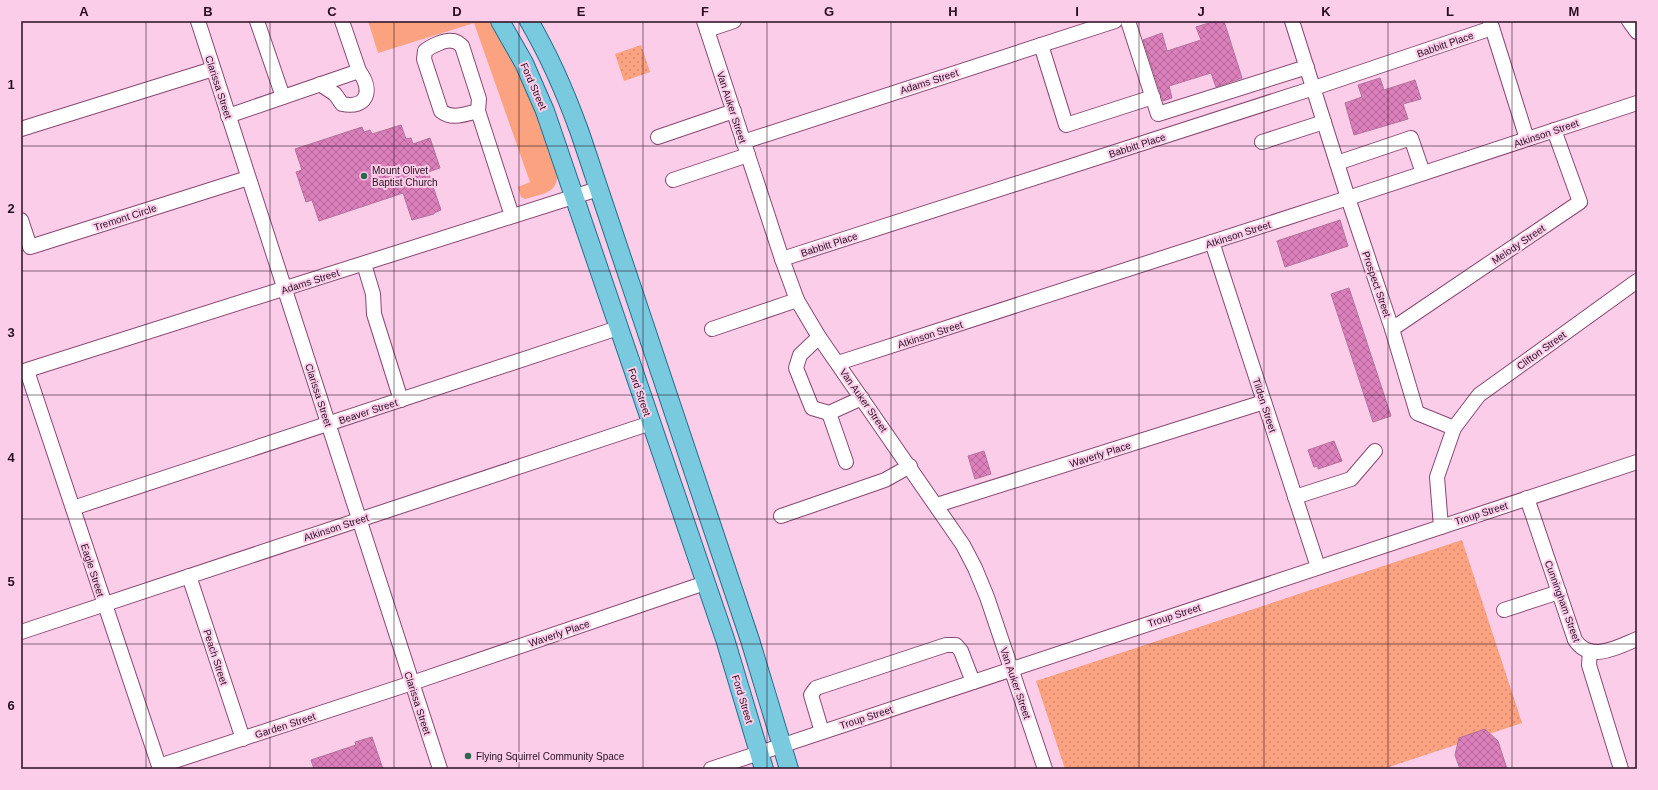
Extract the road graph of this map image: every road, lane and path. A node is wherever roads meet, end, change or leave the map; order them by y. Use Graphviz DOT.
graph roads {
  1 [pos="198,21"];
  2 [pos="257,21"];
  3 [pos="342,21"];
  4 [pos="500,21"];
  5 [pos="529,21"];
  6 [pos="734,21"];
  7 [pos="1115,21"];
  8 [pos="1128,21"];
  9 [pos="1292,21"];
  10 [pos="1630,21"];
  11 [pos="1491,24"];
  12 [pos="706,26"];
  13 [pos="1637,32"];
  14 [pos="1041,45"];
  15 [pos="1307,67"];
  16 [pos="213,69"];
  17 [pos="359,71"];
  18 [pos="320,84"];
  19 [pos="1314,88"];
  20 [pos="283,97"];
  21 [pos="1152,97"];
  22 [pos="1637,103"];
  23 [pos="478,111"];
  24 [pos="734,111"];
  25 [pos="228,116"];
  26 [pos="1324,122"];
  27 [pos="21,129"];
  28 [pos="1554,130"];
  29 [pos="658,137"];
  30 [pos="1527,139"];
  31 [pos="743,142"];
  32 [pos="1262,142"];
  33 [pos="748,155"];
  34 [pos="1337,162"];
  35 [pos="1423,173"];
  36 [pos="248,178"];
  37 [pos="673,180"];
  38 [pos="598,189"];
  39 [pos="574,196"];
  40 [pos="1348,198"];
  41 [pos="512,216"];
  42 [pos="21,220"];
  43 [pos="1212,242"];
  44 [pos="782,259"];
  45 [pos="364,264"];
  46 [pos="1637,281"];
  47 [pos="284,289"];
  48 [pos="797,300"];
  49 [pos="618,328"];
  50 [pos="712,329"];
  51 [pos="1392,329"];
  52 [pos="819,337"];
  53 [pos="838,363"];
  54 [pos="24,372"];
  55 [pos="862,398"];
  56 [pos="401,400"];
  57 [pos="1264,402"];
  58 [pos="830,413"];
  59 [pos="651,423"];
  60 [pos="328,424"];
  61 [pos="1454,428"];
  62 [pos="1376,451"];
  63 [pos="846,462"];
  64 [pos="1637,462"];
  65 [pos="910,466"];
  66 [pos="1295,497"];
  67 [pos="1527,498"];
  68 [pos="937,506"];
  69 [pos="73,508"];
  70 [pos="781,516"];
  71 [pos="359,519"];
  72 [pos="1440,527"];
  73 [pos="1318,567"];
  74 [pos="189,576"];
  75 [pos="705,583"];
  76 [pos="1558,592"];
  77 [pos="104,603"];
  78 [pos="1504,610"];
  79 [pos="21,632"];
  80 [pos="1637,639"];
  81 [pos="1590,651"];
  82 [pos="1012,669"];
  83 [pos="973,682"];
  84 [pos="412,683"];
  85 [pos="822,732"];
  86 [pos="243,739"];
  87 [pos="782,745"];
  88 [pos="762,761"];
  89 [pos="159,768"];
  90 [pos="440,769"];
  91 [pos="711,769"];
  92 [pos="789,769"];
  93 [pos="1045,769"];
  94 [pos="1621,769"];
  1 -- 16 [label="street, Clarissa Street"];
  2 -- 20 [label="street"];
  3 -- 17 [label="street"];
  4 -- 39 [label="main road, Ford Street"];
  5 -- 38 [label="main road"];
  6 -- 12 [label="street"];
  7 -- 14 [label="street, Adams Street"];
  8 -- 21 [label="street"];
  9 -- 15 [label="street, Prospect Street"];
  10 -- 13 [label="street"];
  11 -- 19 [label="street, Babbitt Place"];
  11 -- 30 [label="street"];
  12 -- 24 [label="street, Van Auker Street"];
  14 -- 21 [label="street"];
  14 -- 31 [label="street, Adams Street"];
  15 -- 19 [label="street, Prospect Street"];
  15 -- 21 [label="street"];
  16 -- 25 [label="street, Clarissa Street"];
  16 -- 27 [label="street"];
  17 -- 18 [label="street"];
  17 -- 18 [label="street"];
  18 -- 20 [label="street"];
  19 -- 26 [label="street, Prospect Street"];
  19 -- 44 [label="street, Babbitt Place"];
  20 -- 25 [label="street"];
  22 -- 28 [label="street, Atkinson Street"];
  23 -- 23 [label="street"];
  23 -- 41 [label="street"];
  24 -- 29 [label="street"];
  24 -- 31 [label="street, Van Auker Street"];
  25 -- 36 [label="street, Clarissa Street"];
  26 -- 32 [label="street"];
  26 -- 34 [label="street, Prospect Street"];
  28 -- 30 [label="street, Atkinson Street"];
  28 -- 51 [label="street, Melody Street"];
  30 -- 35 [label="street, Atkinson Street"];
  31 -- 33 [label="street, Van Auker Street"];
  33 -- 37 [label="street"];
  33 -- 44 [label="street, Van Auker Street"];
  34 -- 35 [label="street"];
  34 -- 40 [label="street, Prospect Street"];
  35 -- 40 [label="street, Atkinson Street"];
  36 -- 42 [label="street, Tremont Circle"];
  36 -- 47 [label="street, Clarissa Street"];
  38 -- 39 [label="street, Adams Street"];
  38 -- 87 [label="main road"];
  39 -- 41 [label="street, Adams Street"];
  39 -- 49 [label="main road, Ford Street"];
  40 -- 43 [label="street, Atkinson Street"];
  40 -- 51 [label="street, Prospect Street"];
  41 -- 45 [label="street, Adams Street"];
  43 -- 53 [label="street, Atkinson Street"];
  43 -- 57 [label="street, Tilden Street"];
  44 -- 48 [label="street, Van Auker Street"];
  45 -- 47 [label="street, Adams Street"];
  45 -- 56 [label="street"];
  46 -- 61 [label="street, Clifton Street"];
  47 -- 54 [label="street, Adams Street"];
  47 -- 60 [label="street, Clarissa Street"];
  48 -- 50 [label="street"];
  48 -- 52 [label="street, Van Auker Street"];
  49 -- 56 [label="street, Beaver Street"];
  49 -- 59 [label="main road, Ford Street"];
  51 -- 61 [label="street, Prospect Street"];
  52 -- 53 [label="street, Van Auker Street"];
  52 -- 58 [label="street"];
  53 -- 55 [label="street, Van Auker Street"];
  54 -- 69 [label="street, Eagle Street"];
  55 -- 58 [label="street"];
  55 -- 65 [label="street, Van Auker Street"];
  56 -- 60 [label="street, Beaver Street"];
  57 -- 66 [label="street, Tilden Street"];
  57 -- 68 [label="street, Waverly Place"];
  58 -- 63 [label="street"];
  59 -- 71 [label="street, Atkinson Street"];
  59 -- 75 [label="main road, Ford Street"];
  60 -- 69 [label="street, Beaver Street"];
  60 -- 71 [label="street, Clarissa Street"];
  61 -- 72 [label="street"];
  62 -- 66 [label="street"];
  64 -- 67 [label="street, Troup Street"];
  65 -- 68 [label="street, Van Auker Street"];
  65 -- 70 [label="street"];
  66 -- 73 [label="street, Tilden Street"];
  67 -- 72 [label="street, Troup Street"];
  67 -- 76 [label="street, Cunningham Street"];
  68 -- 82 [label="street, Van Auker Street"];
  69 -- 77 [label="street, Eagle Street"];
  71 -- 74 [label="street, Atkinson Street"];
  71 -- 84 [label="street, Clarissa Street"];
  72 -- 73 [label="street, Troup Street"];
  73 -- 82 [label="street, Troup Street"];
  74 -- 77 [label="street, Atkinson Street"];
  74 -- 86 [label="street, Peach Street"];
  75 -- 84 [label="street, Waverly Place"];
  75 -- 88 [label="main road, Ford Street"];
  76 -- 78 [label="street"];
  76 -- 81 [label="street, Cunningham Street"];
  77 -- 79 [label="street, Atkinson Street"];
  77 -- 89 [label="street, Eagle Street"];
  80 -- 81 [label="street, Cunningham Street"];
  81 -- 94 [label="street"];
  82 -- 83 [label="street, Troup Street"];
  82 -- 93 [label="street, Van Auker Street"];
  83 -- 85 [label="street, Troup Street"];
  83 -- 85 [label="street"];
  84 -- 86 [label="street, Garden Street"];
  84 -- 90 [label="street, Clarissa Street"];
  85 -- 87 [label="street, Troup Street"];
  86 -- 89 [label="street, Garden Street"];
  87 -- 88 [label="street, Troup Street"];
  87 -- 92 [label="main road"];
  88 -- 91 [label="street, Troup Street"];
}
